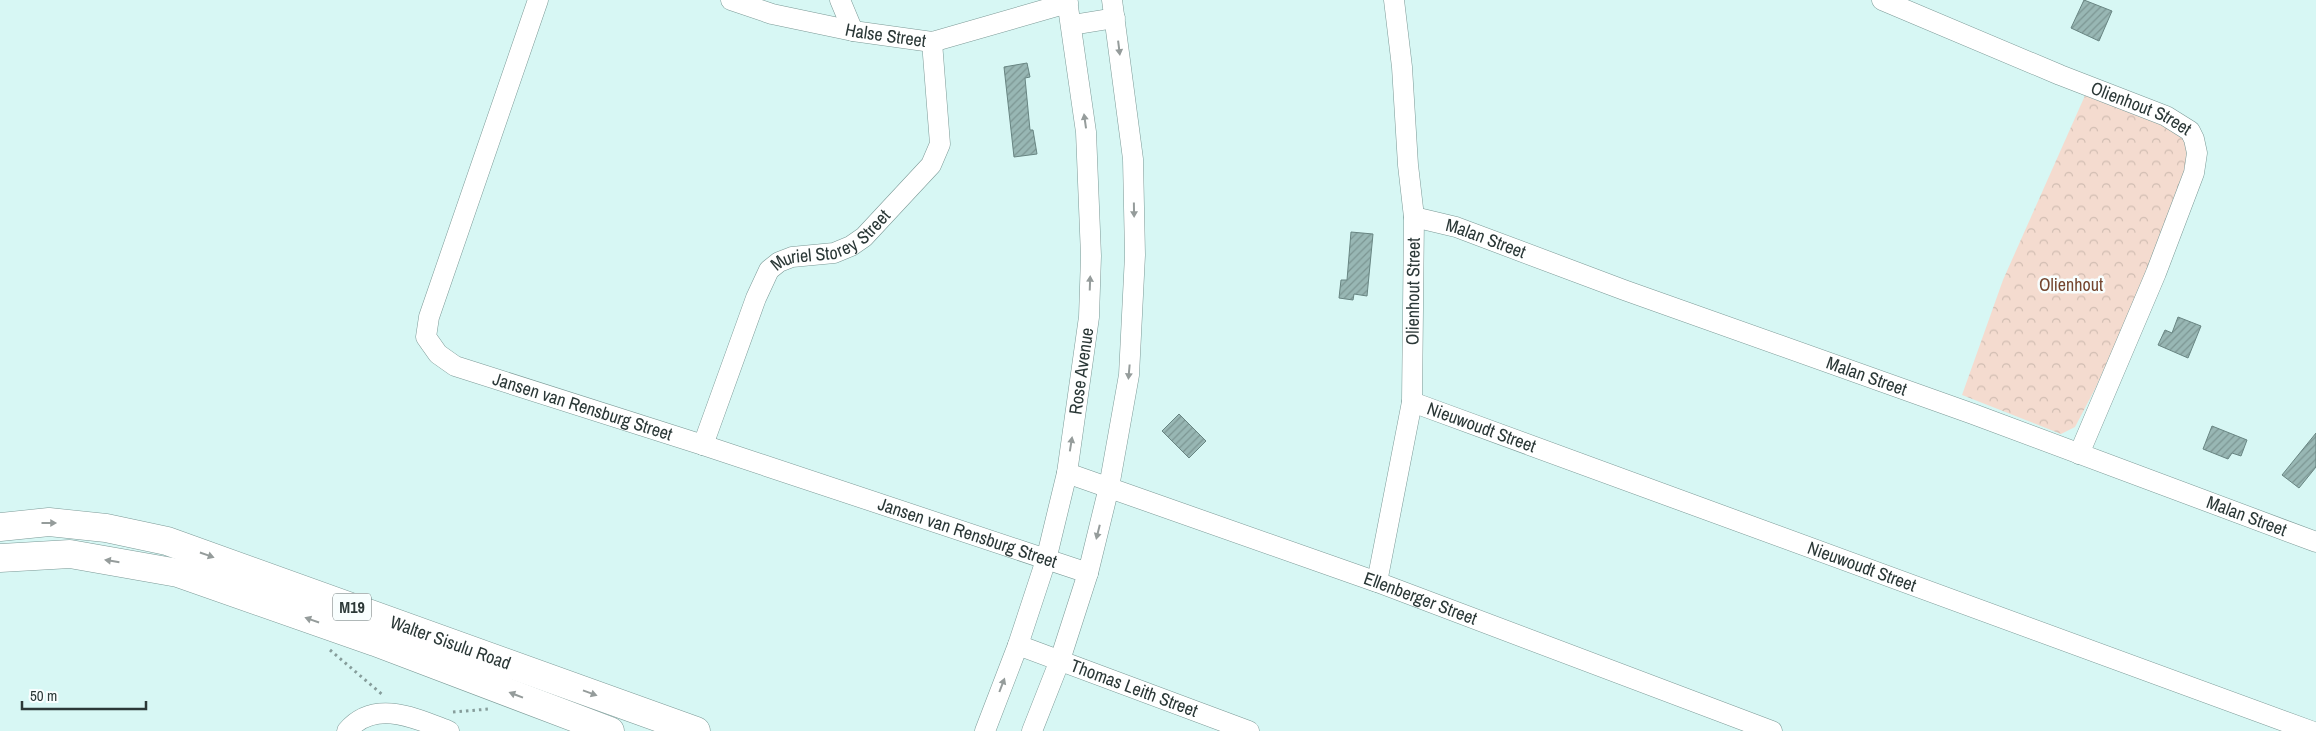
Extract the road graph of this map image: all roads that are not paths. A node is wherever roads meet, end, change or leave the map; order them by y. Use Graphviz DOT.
graph roads {
  1 [pos="538,0"];
  2 [pos="731,0"];
  3 [pos="840,0"];
  4 [pos="1394,0"];
  5 [pos="1882,0"];
  6 [pos="1068,2"];
  7 [pos="1114,9"];
  8 [pos="1072,25"];
  9 [pos="853,31"];
  10 [pos="932,42"];
  11 [pos="1414,217"];
  12 [pos="1412,402"];
  13 [pos="703,445"];
  14 [pos="2079,454"];
  15 [pos="1067,474"];
  16 [pos="1109,487"];
  17 [pos="0,527"];
  18 [pos="168,541"];
  19 [pos="2316,542"];
  20 [pos="0,558"];
  21 [pos="1046,560"];
  22 [pos="160,569"];
  23 [pos="1088,573"];
  24 [pos="1377,582"];
  25 [pos="1018,645"];
  26 [pos="1060,660"];
  27 [pos="552,679"];
  28 [pos="543,706"];
  29 [pos="447,722"];
  30 [pos="347,731"];
  31 [pos="610,731"];
  32 [pos="696,731"];
  33 [pos="985,731"];
  34 [pos="1032,731"];
  35 [pos="1249,731"];
  36 [pos="1772,731"];
  37 [pos="2311,731"];
  1 -- 13 [label="street, Jansen van Rensburg Street"];
  2 -- 9 [label="street, Halse Street"];
  3 -- 9 [label="street"];
  4 -- 11 [label="street, Olienhout Street"];
  5 -- 14 [label="street, Olienhout Street"];
  6 -- 8 [label="street, Rose Avenue"];
  6 -- 10 [label="street, Halse Street"];
  7 -- 8 [label="street"];
  7 -- 16 [label="street, one-way"];
  15 -- 8 [label="street, Rose Avenue, one-way"];
  9 -- 10 [label="street, Halse Street"];
  10 -- 13 [label="street, Muriel Storey Street"];
  11 -- 12 [label="street, Olienhout Street"];
  11 -- 14 [label="street, Malan Street"];
  12 -- 24 [label="street, Olienhout Street"];
  12 -- 37 [label="street, Nieuwoudt Street"];
  13 -- 21 [label="street, Jansen van Rensburg Street"];
  14 -- 19 [label="street, Malan Street"];
  15 -- 16 [label="street, Ellenberger Street"];
  15 -- 21 [label="street, Rose Avenue"];
  16 -- 23 [label="street, one-way"];
  16 -- 24 [label="street, Ellenberger Street"];
  17 -- 18 [label="highway, Walter Sisulu Road / M19, one-way"];
  18 -- 22 [label="highway"];
  18 -- 27 [label="highway, Walter Sisulu Road / M19, one-way"];
  22 -- 20 [label="highway, Walter Sisulu Road / M19, one-way"];
  21 -- 23 [label="street, Jansen van Rensburg Street"];
  21 -- 25 [label="street, Rose Avenue"];
  28 -- 22 [label="highway, Walter Sisulu Road / M19, one-way"];
  23 -- 26 [label="street"];
  24 -- 36 [label="street, Ellenberger Street"];
  25 -- 26 [label="street, Thomas Leith Street"];
  33 -- 25 [label="street, Rose Avenue, one-way"];
  26 -- 34 [label="street"];
  26 -- 35 [label="street, Thomas Leith Street"];
  27 -- 28 [label="highway"];
  27 -- 32 [label="highway, Walter Sisulu Road / M19, one-way"];
  28 -- 31 [label="highway, Walter Sisulu Road / M19"];
  29 -- 30 [label="street"];
}
